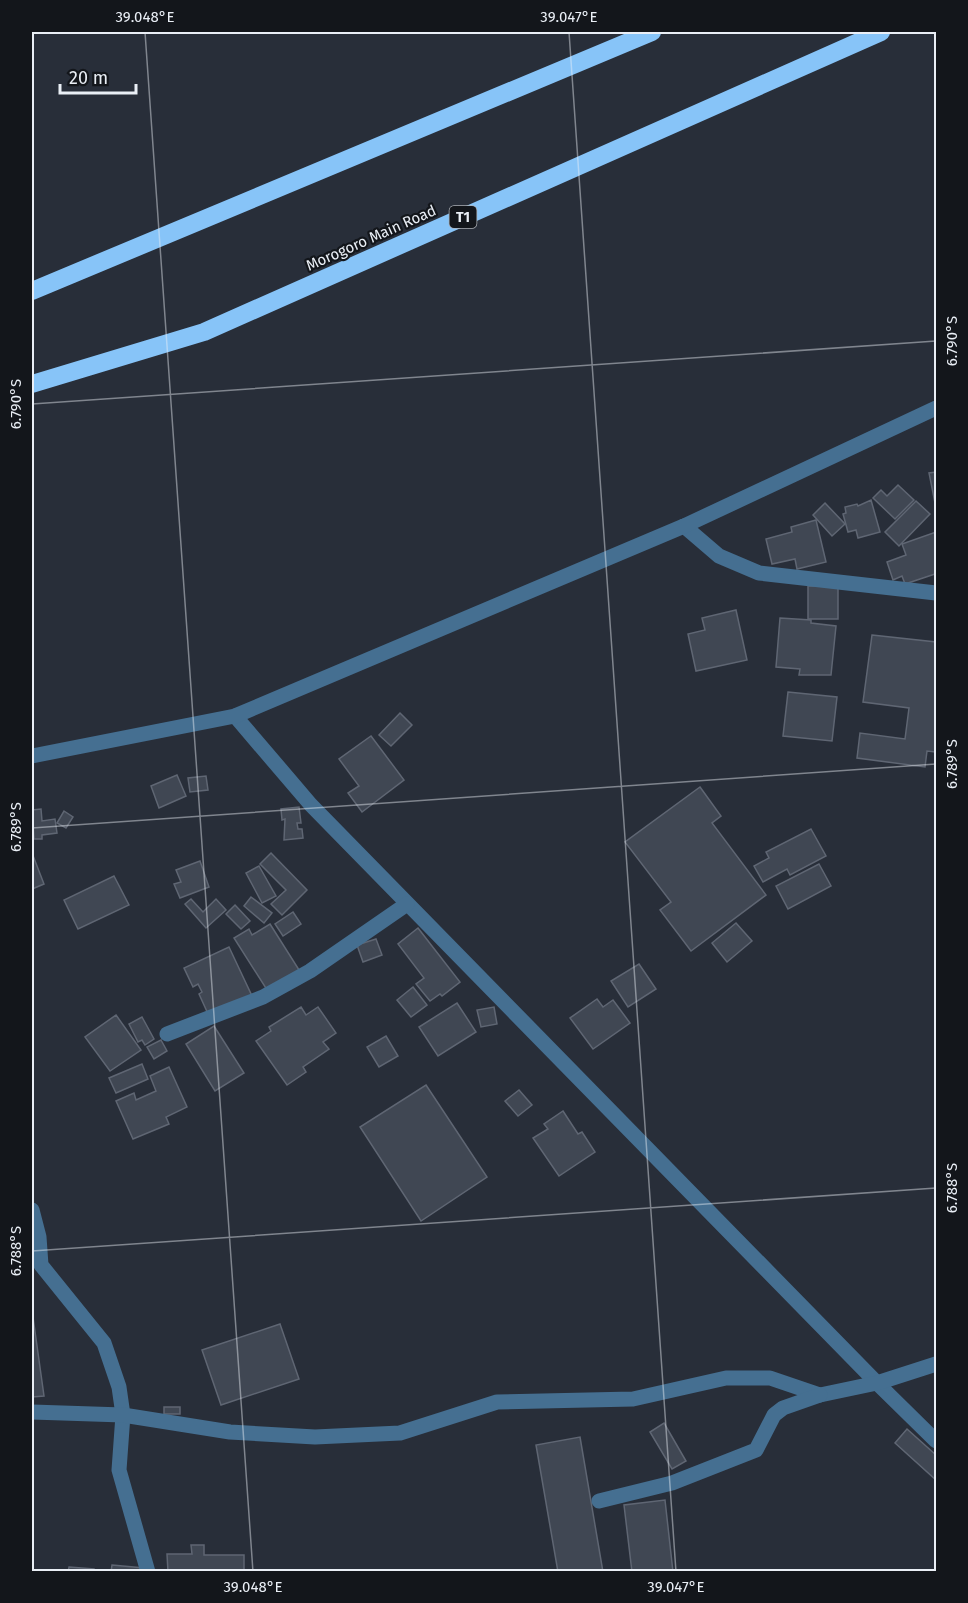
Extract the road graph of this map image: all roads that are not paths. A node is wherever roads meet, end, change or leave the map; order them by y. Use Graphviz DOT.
graph roads {
  1 [pos="652,32"];
  2 [pos="881,32"];
  3 [pos="32,291"];
  4 [pos="32,384"];
  5 [pos="936,408"];
  6 [pos="684,526"];
  7 [pos="936,593"];
  8 [pos="235,716"];
  9 [pos="32,756"];
  10 [pos="407,904"];
  11 [pos="167,1034"];
  12 [pos="32,1210"];
  13 [pos="936,1364"];
  14 [pos="877,1383"];
  15 [pos="820,1395"];
  16 [pos="32,1412"];
  17 [pos="123,1415"];
  18 [pos="936,1441"];
  19 [pos="599,1501"];
  20 [pos="148,1572"];
  1 -- 3 [label="highway"];
  2 -- 4 [label="highway, Morogoro Main Road / T1"];
  5 -- 6 [label="street"];
  6 -- 7 [label="street"];
  6 -- 8 [label="street"];
  8 -- 9 [label="street"];
  8 -- 10 [label="street"];
  10 -- 11 [label="street"];
  10 -- 14 [label="street"];
  12 -- 17 [label="street"];
  13 -- 14 [label="street"];
  14 -- 15 [label="street"];
  14 -- 18 [label="street"];
  15 -- 17 [label="street"];
  15 -- 19 [label="street"];
  16 -- 17 [label="street"];
  17 -- 20 [label="street"];
}
